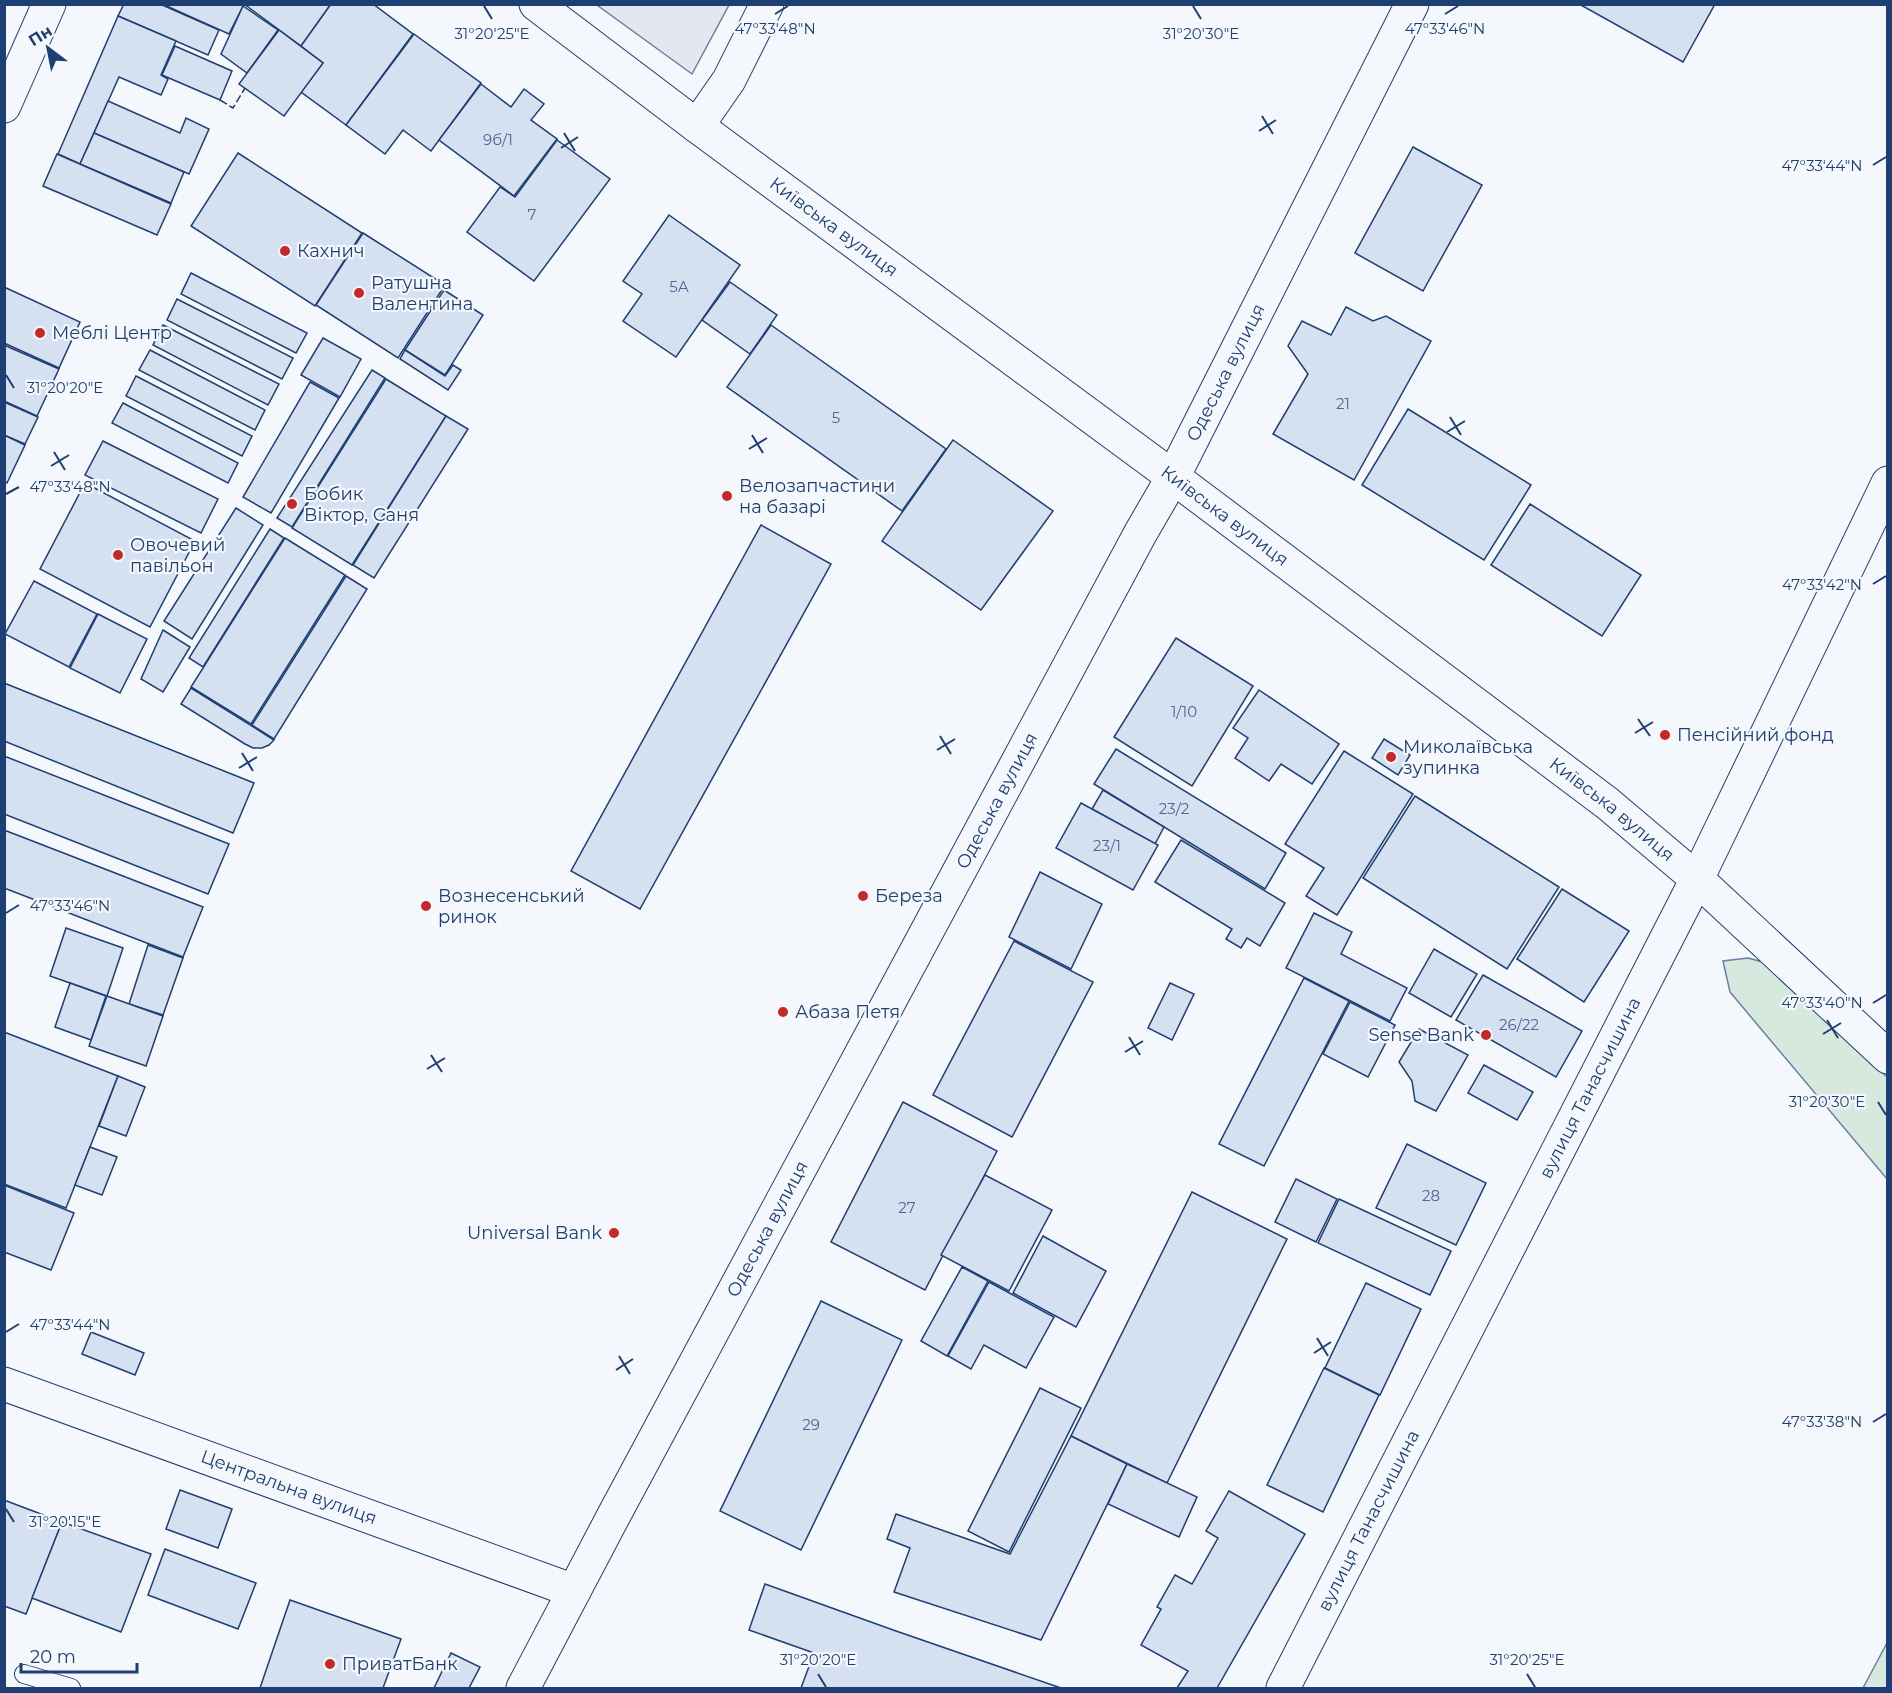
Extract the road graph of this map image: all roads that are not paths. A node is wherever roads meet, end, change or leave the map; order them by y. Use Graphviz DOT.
graph roads {
  1 [pos="49,4"];
  2 [pos="536,4"];
  3 [pos="767,4"];
  4 [pos="1412,4"];
  5 [pos="4,106"];
  6 [pos="697,126"];
  7 [pos="1173,477"];
  8 [pos="1887,483"];
  9 [pos="1697,879"];
  10 [pos="1887,1057"];
  11 [pos="4,1384"];
  12 [pos="574,1591"];
  13 [pos="24,1674"];
  14 [pos="71,1689"];
  15 [pos="523,1689"];
  16 [pos="1283,1689"];
  1 -- 5 [label="main road"];
  2 -- 6 [label="main road, Київська вулиця"];
  3 -- 6 [label="main road"];
  4 -- 7 [label="main road, Одеська вулиця"];
  6 -- 7 [label="main road, Київська вулиця"];
  7 -- 9 [label="main road, Київська вулиця"];
  7 -- 12 [label="main road, Одеська вулиця"];
  8 -- 9 [label="main road, вулиця Танасчишина"];
  9 -- 10 [label="main road, Київська вулиця"];
  9 -- 16 [label="main road, вулиця Танасчишина"];
  11 -- 12 [label="main road, Центральна вулиця"];
  12 -- 15 [label="main road, Одеська вулиця"];
  13 -- 14 [label="lane"];
}
